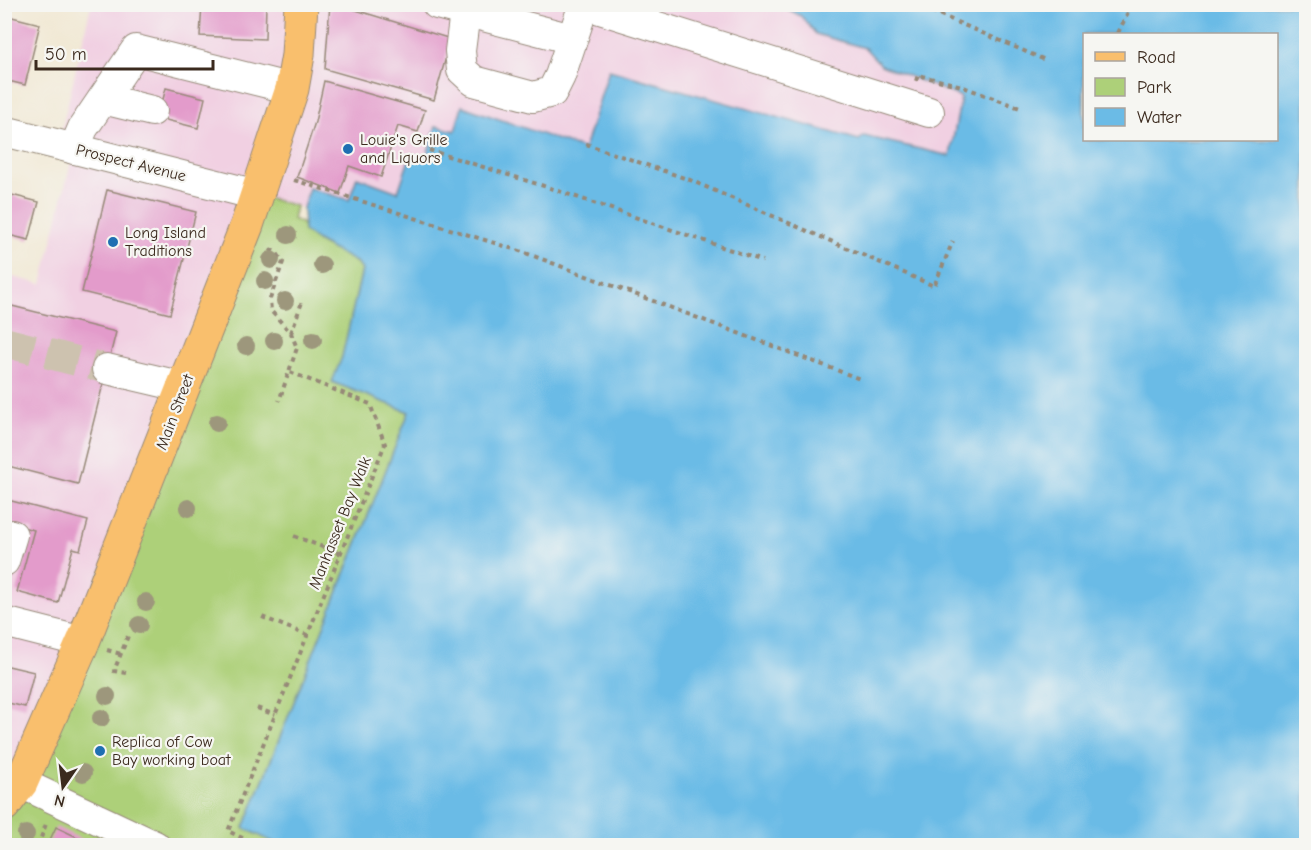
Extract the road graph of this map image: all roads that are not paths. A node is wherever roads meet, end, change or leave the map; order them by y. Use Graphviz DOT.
graph roads {
  1 [pos="301,4"];
  2 [pos="584,4"];
  3 [pos="456,7"];
  4 [pos="572,39"];
  5 [pos="292,89"];
  6 [pos="103,99"];
  7 [pos="919,110"];
  8 [pos="152,111"];
  9 [pos="4,131"];
  10 [pos="74,149"];
  11 [pos="257,195"];
  12 [pos="107,369"];
  13 [pos="184,387"];
  14 [pos="4,622"];
  15 [pos="95,646"];
  16 [pos="13,794"];
  17 [pos="167,843"];
  1 -- 5 [label="main road, Main Street"];
  2 -- 4 [label="street"];
  2 -- 7 [label="street"];
  3 -- 4 [label="street"];
  3 -- 4 [label="street"];
  5 -- 6 [label="street"];
  5 -- 11 [label="main road, Main Street"];
  6 -- 8 [label="street"];
  6 -- 10 [label="street"];
  9 -- 10 [label="street, Prospect Avenue"];
  10 -- 11 [label="street, Prospect Avenue"];
  11 -- 13 [label="main road, Main Street"];
  12 -- 13 [label="street"];
  13 -- 15 [label="main road, Main Street"];
  14 -- 15 [label="street"];
  15 -- 16 [label="main road, Main Street"];
  16 -- 17 [label="street"];
}
